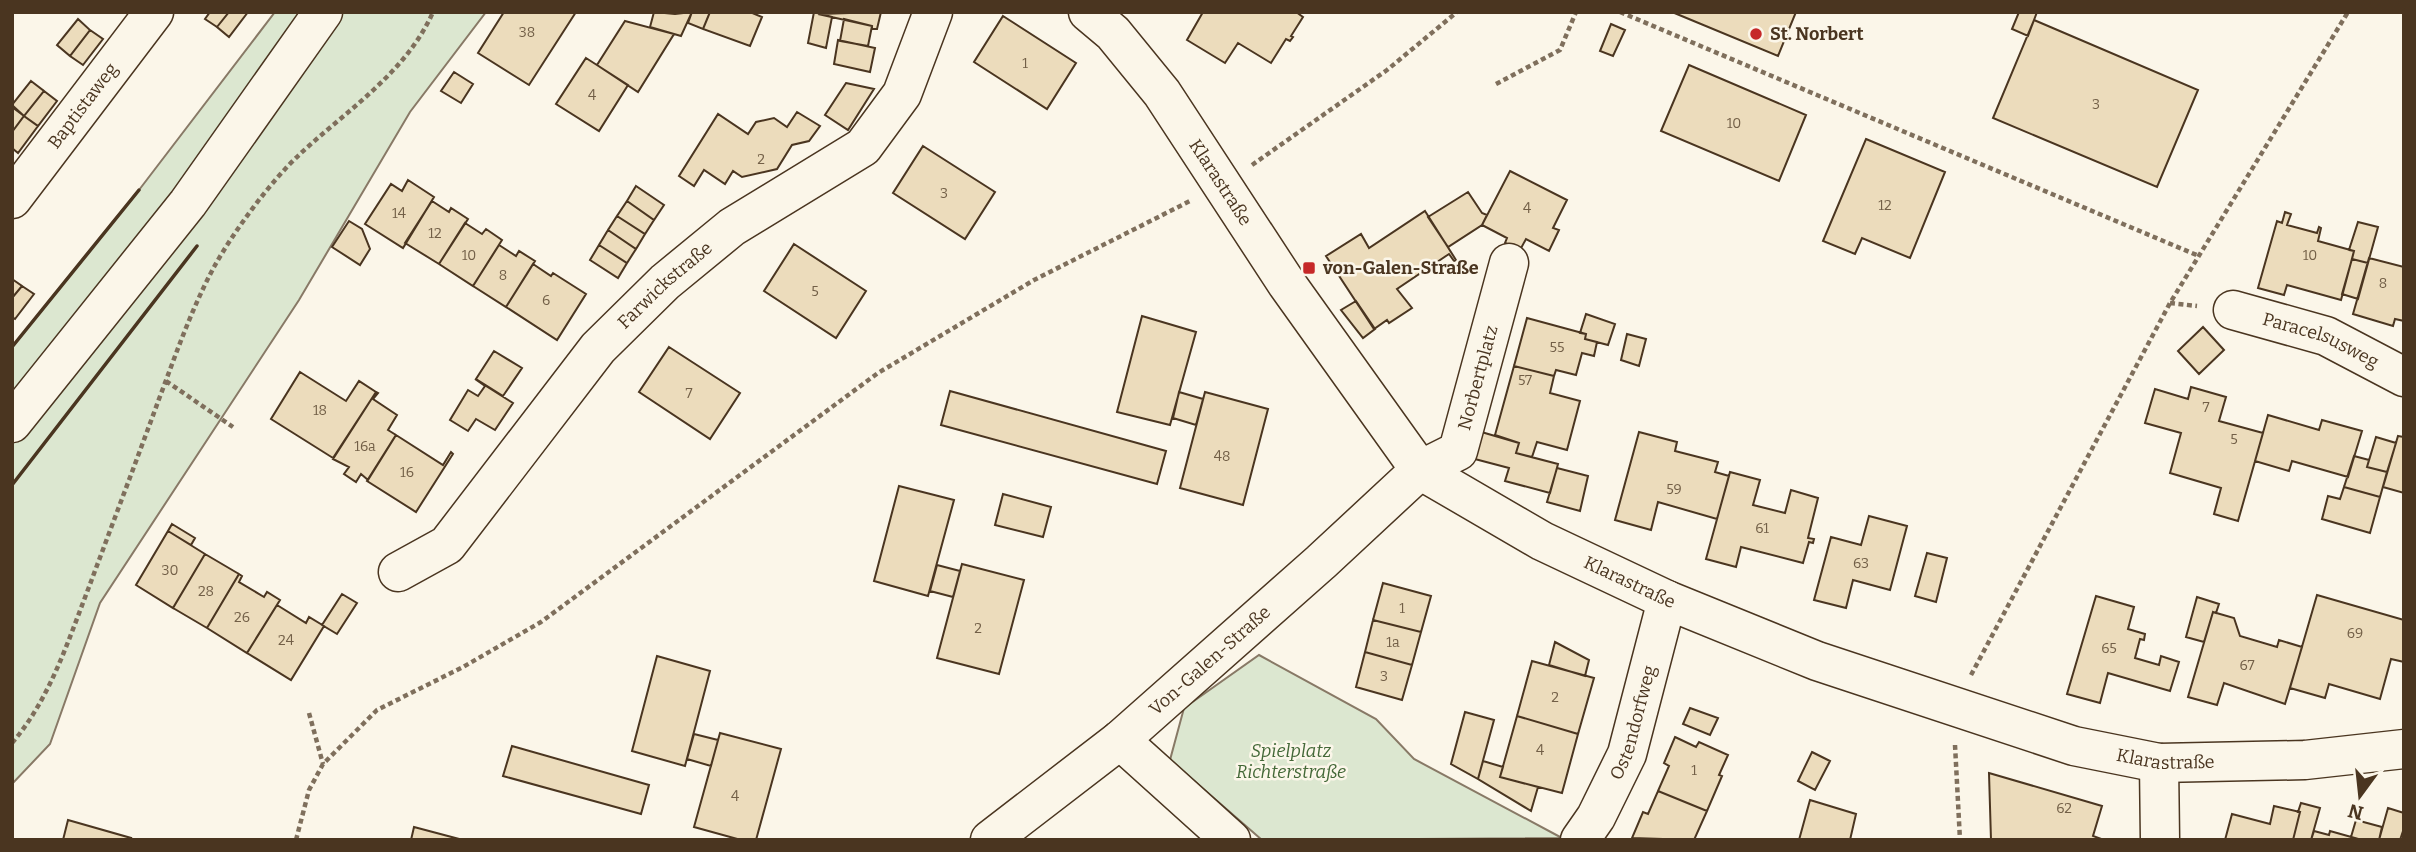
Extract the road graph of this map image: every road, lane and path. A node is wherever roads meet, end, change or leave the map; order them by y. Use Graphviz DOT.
graph roads {
  1 [pos="154,12"];
  2 [pos="323,12"];
  3 [pos="433,12"];
  4 [pos="933,12"];
  5 [pos="1087,12"];
  6 [pos="1457,12"];
  7 [pos="1576,12"];
  8 [pos="1620,12"];
  9 [pos="2348,12"];
  10 [pos="1496,83"];
  11 [pos="1221,186"];
  12 [pos="12,199"];
  13 [pos="2199,256"];
  14 [pos="1509,263"];
  15 [pos="2233,310"];
  16 [pos="2404,377"];
  17 [pos="166,381"];
  18 [pos="12,423"];
  19 [pos="233,427"];
  20 [pos="1420,470"];
  21 [pos="398,572"];
  22 [pos="1667,600"];
  23 [pos="1954,708"];
  24 [pos="309,713"];
  25 [pos="1120,740"];
  26 [pos="12,743"];
  27 [pos="2404,749"];
  28 [pos="2159,763"];
  29 [pos="323,764"];
  30 [pos="296,840"];
  31 [pos="990,840"];
  32 [pos="1231,840"];
  33 [pos="1580,840"];
  34 [pos="1960,840"];
  35 [pos="2160,840"];
  1 -- 12 [label="street, Baptistaweg"];
  2 -- 18 [label="street"];
  3 -- 17 [label="path"];
  4 -- 21 [label="street, Farwickstraße"];
  5 -- 11 [label="street, Klarastraße"];
  6 -- 11 [label="path"];
  7 -- 10 [label="path"];
  8 -- 13 [label="path"];
  9 -- 13 [label="path"];
  11 -- 20 [label="street, Klarastraße"];
  11 -- 29 [label="path"];
  13 -- 23 [label="path"];
  14 -- 20 [label="street, Norbertplatz"];
  15 -- 16 [label="street, Paracelsusweg"];
  17 -- 19 [label="path"];
  17 -- 26 [label="path"];
  20 -- 22 [label="street, Klarastraße"];
  20 -- 25 [label="street, Von-Galen-Straße"];
  22 -- 23 [label="street, Klarastraße"];
  22 -- 33 [label="street, Ostendorfweg"];
  23 -- 28 [label="street, Klarastraße"];
  23 -- 34 [label="path"];
  24 -- 29 [label="path"];
  25 -- 31 [label="street, Von-Galen-Straße"];
  25 -- 32 [label="street"];
  27 -- 28 [label="street, Klarastraße"];
  28 -- 35 [label="street"];
  29 -- 30 [label="path"];
}
